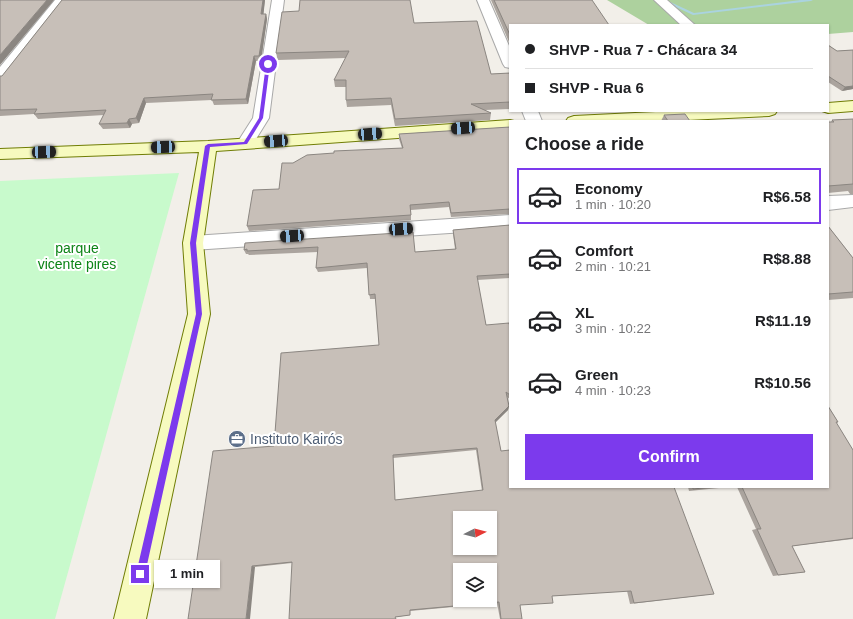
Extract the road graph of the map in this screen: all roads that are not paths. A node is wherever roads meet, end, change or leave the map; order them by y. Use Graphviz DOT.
graph roads {
  1 [pos="61,0"];
  2 [pos="278,0"];
  3 [pos="483,0"];
  4 [pos="660,0"];
  5 [pos="688,24"];
  6 [pos="509,62"];
  7 [pos="0,77"];
  8 [pos="853,106"];
  9 [pos="829,108"];
  10 [pos="750,112"];
  11 [pos="594,120"];
  12 [pos="509,125"];
  13 [pos="245,143"];
  14 [pos="208,146"];
  15 [pos="0,154"];
  16 [pos="853,201"];
  17 [pos="829,203"];
  18 [pos="509,222"];
  19 [pos="193,243"];
  20 [pos="130,619"];
  1 -- 7 [label="street"];
  2 -- 13 [label="street"];
  3 -- 6 [label="street"];
  4 -- 5 [label="street"];
  8 -- 9 [label="street"];
  10 -- 11 [label="street"];
  12 -- 13 [label="street"];
  13 -- 14 [label="street"];
  14 -- 15 [label="street"];
  14 -- 19 [label="street"];
  16 -- 17 [label="street"];
  18 -- 19 [label="street"];
  19 -- 20 [label="street"];
}
